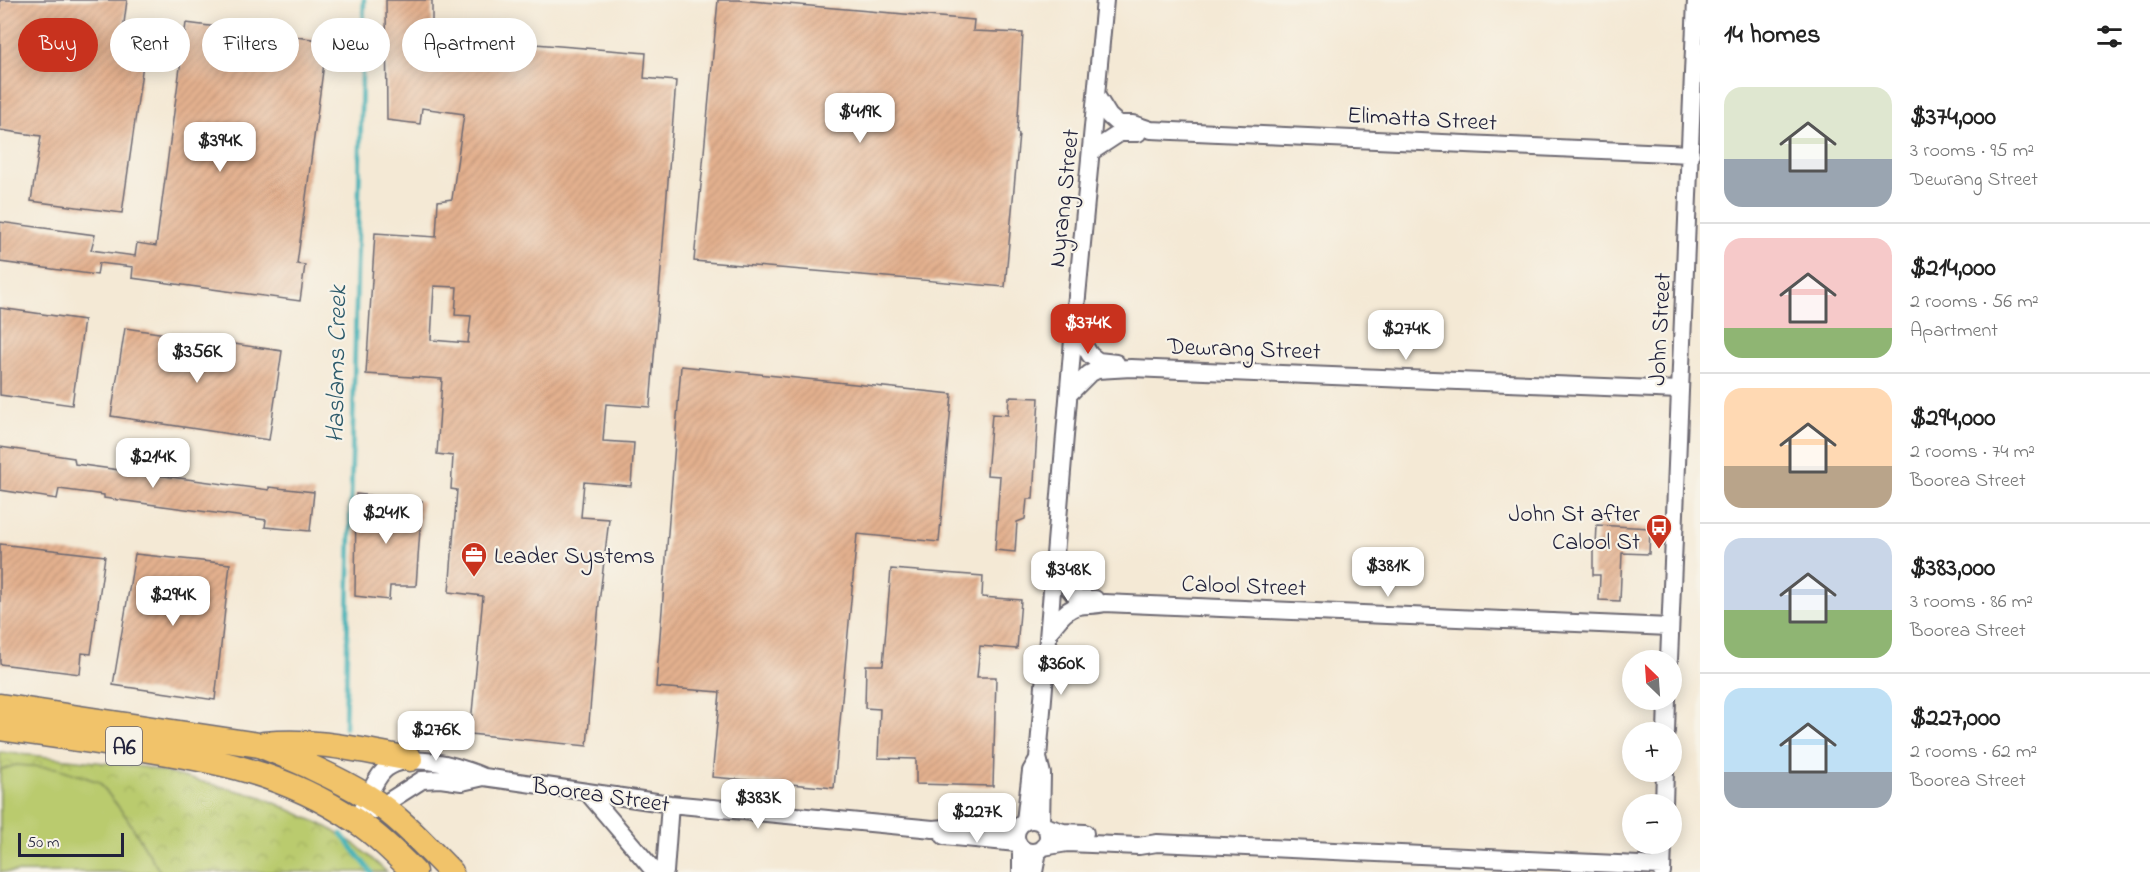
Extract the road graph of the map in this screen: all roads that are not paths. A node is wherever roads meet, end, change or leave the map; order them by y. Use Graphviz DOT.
graph roads {
  1 [pos="1105,0"];
  2 [pos="1696,0"];
  3 [pos="1096,95"];
  4 [pos="1151,130"];
  5 [pos="1091,152"];
  6 [pos="1691,154"];
  7 [pos="1695,192"];
  8 [pos="1074,328"];
  9 [pos="1131,368"];
  10 [pos="1680,390"];
  11 [pos="1069,394"];
  12 [pos="1053,569"];
  13 [pos="1104,603"];
  14 [pos="1670,627"];
  15 [pos="1049,632"];
  16 [pos="1669,650"];
  17 [pos="0,705"];
  18 [pos="0,728"];
  19 [pos="259,745"];
  20 [pos="410,759"];
  21 [pos="484,777"];
  22 [pos="588,793"];
  23 [pos="375,802"];
  24 [pos="670,804"];
  25 [pos="356,821"];
  26 [pos="1028,832"];
  27 [pos="1157,843"];
  28 [pos="1040,849"];
  29 [pos="1663,854"];
  30 [pos="1662,869"];
  31 [pos="414,872"];
  32 [pos="451,872"];
  33 [pos="655,872"];
  34 [pos="665,872"];
  35 [pos="1021,872"];
  36 [pos="1034,872"];
  1 -- 3 [label="street, Nyrang Street"];
  2 -- 6 [label="street, John Street"];
  3 -- 4 [label="street, Elimatta Street"];
  3 -- 5 [label="street, Nyrang Street"];
  4 -- 5 [label="street, Elimatta Street"];
  4 -- 6 [label="street, Elimatta Street"];
  5 -- 8 [label="street, Nyrang Street"];
  6 -- 7 [label="street, John Street"];
  7 -- 10 [label="street, John Street"];
  8 -- 9 [label="street, Dewrang Street"];
  8 -- 11 [label="street, Nyrang Street"];
  9 -- 10 [label="street, Dewrang Street"];
  9 -- 11 [label="street, Dewrang Street"];
  10 -- 14 [label="street, John Street"];
  11 -- 12 [label="street, Nyrang Street"];
  12 -- 13 [label="street, Calool Street"];
  12 -- 15 [label="street, Nyrang Street"];
  13 -- 14 [label="street, Calool Street"];
  13 -- 15 [label="street, Calool Street"];
  14 -- 16 [label="street, John Street"];
  15 -- 26 [label="street, Nyrang Street"];
  17 -- 19 [label="highway, A6"];
  18 -- 25 [label="highway, A6"];
  19 -- 20 [label="highway"];
  19 -- 23 [label="highway, A6"];
  20 -- 21 [label="street, Boorea Street"];
  20 -- 23 [label="street, Boorea Street"];
  21 -- 22 [label="street, Boorea Street"];
  21 -- 23 [label="street, Boorea Street"];
  22 -- 24 [label="street, Boorea Street"];
  22 -- 33 [label="street"];
  23 -- 25 [label="street, Boorea Street"];
  23 -- 32 [label="highway, A6"];
  24 -- 26 [label="street, Boorea Street"];
  24 -- 34 [label="street"];
  25 -- 31 [label="highway, A6"];
  26 -- 27 [label="street, Boorea Street"];
  26 -- 28 [label="street, Boorea Street"];
  26 -- 28 [label="street"];
  26 -- 35 [label="street, Nyrang Street"];
  27 -- 28 [label="street, Boorea Street"];
  27 -- 30 [label="street, Boorea Street"];
  28 -- 36 [label="street"];
  29 -- 30 [label="street"];
}
